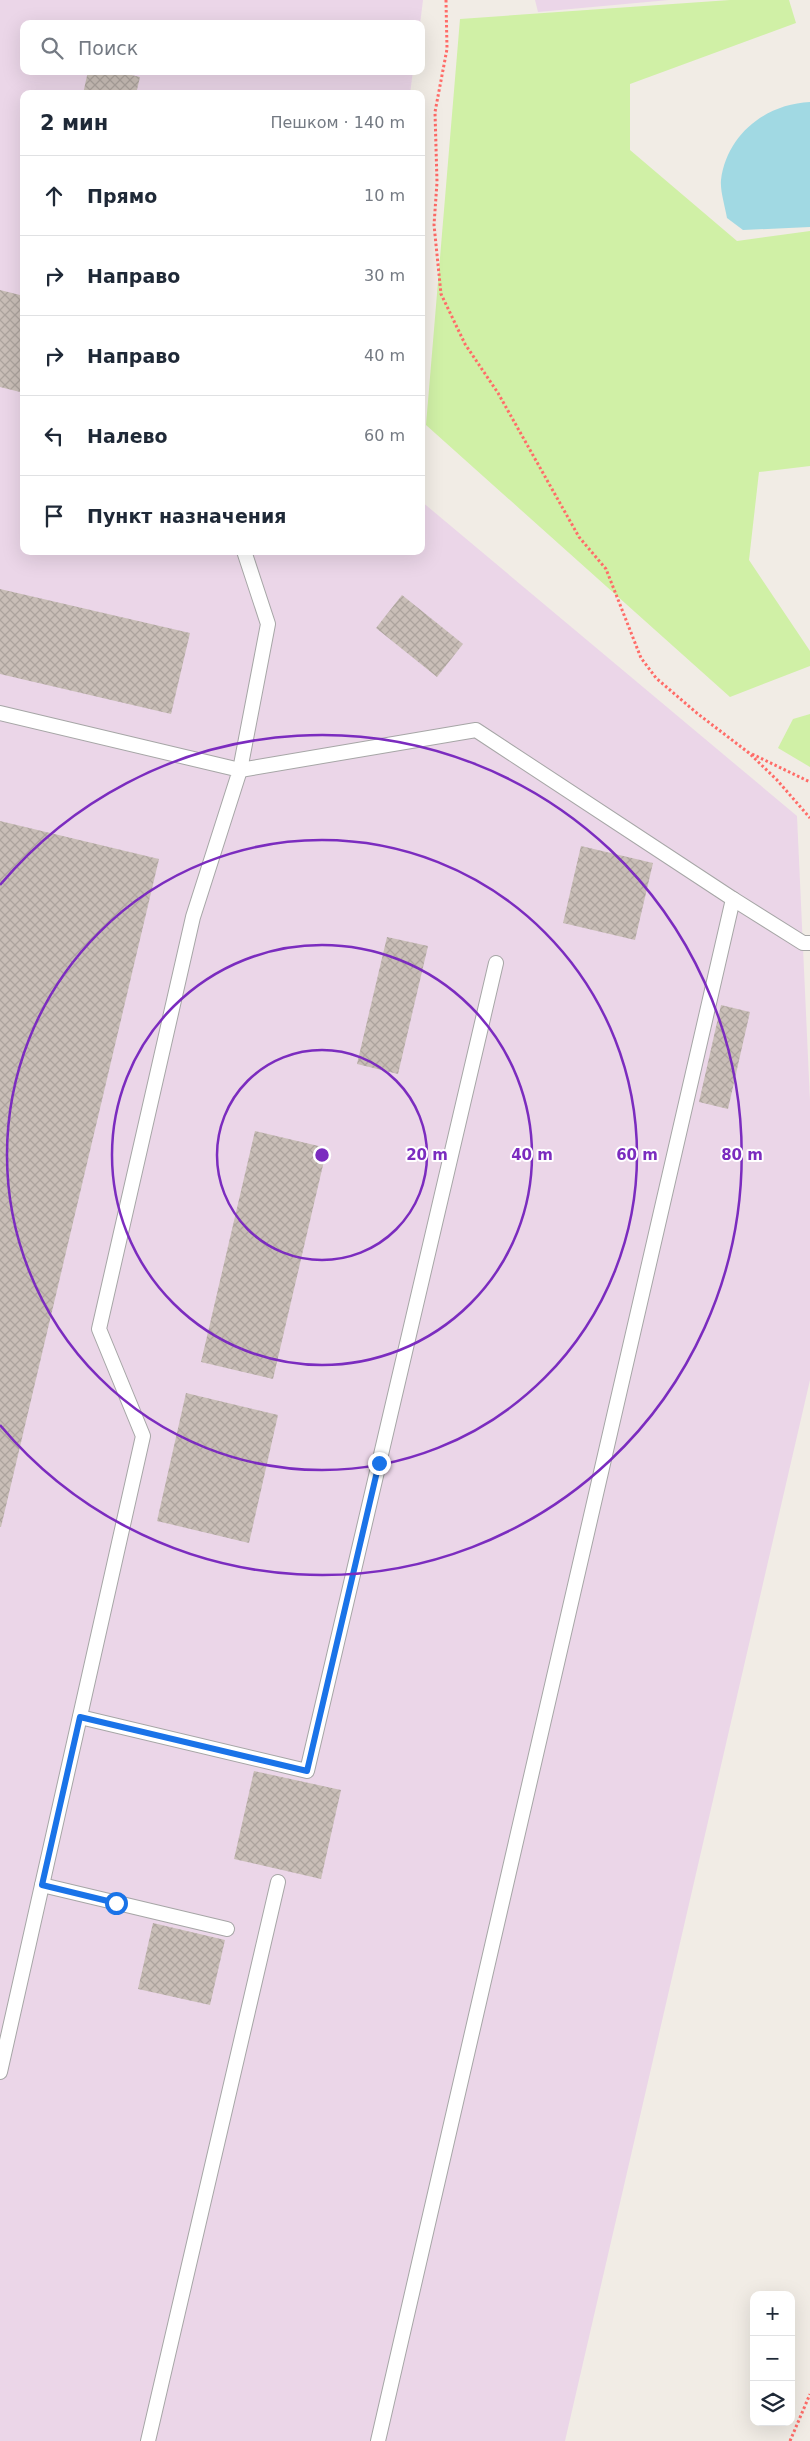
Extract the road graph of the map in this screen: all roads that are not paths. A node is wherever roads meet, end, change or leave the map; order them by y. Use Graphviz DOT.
graph roads {
  1 [pos="245,555"];
  2 [pos="0,713"];
  3 [pos="240,770"];
  4 [pos="733,899"];
  5 [pos="810,943"];
  6 [pos="496,963"];
  7 [pos="80,1717"];
  8 [pos="278,1882"];
  9 [pos="42,1885"];
  10 [pos="227,1929"];
  11 [pos="0,2072"];
  12 [pos="148,2441"];
  13 [pos="378,2441"];
  1 -- 3 [label="lane"];
  2 -- 3 [label="lane"];
  3 -- 4 [label="lane"];
  3 -- 7 [label="lane"];
  4 -- 5 [label="lane"];
  4 -- 13 [label="lane"];
  6 -- 7 [label="lane"];
  7 -- 9 [label="lane"];
  8 -- 12 [label="lane"];
  9 -- 10 [label="lane"];
  9 -- 11 [label="lane"];
}
